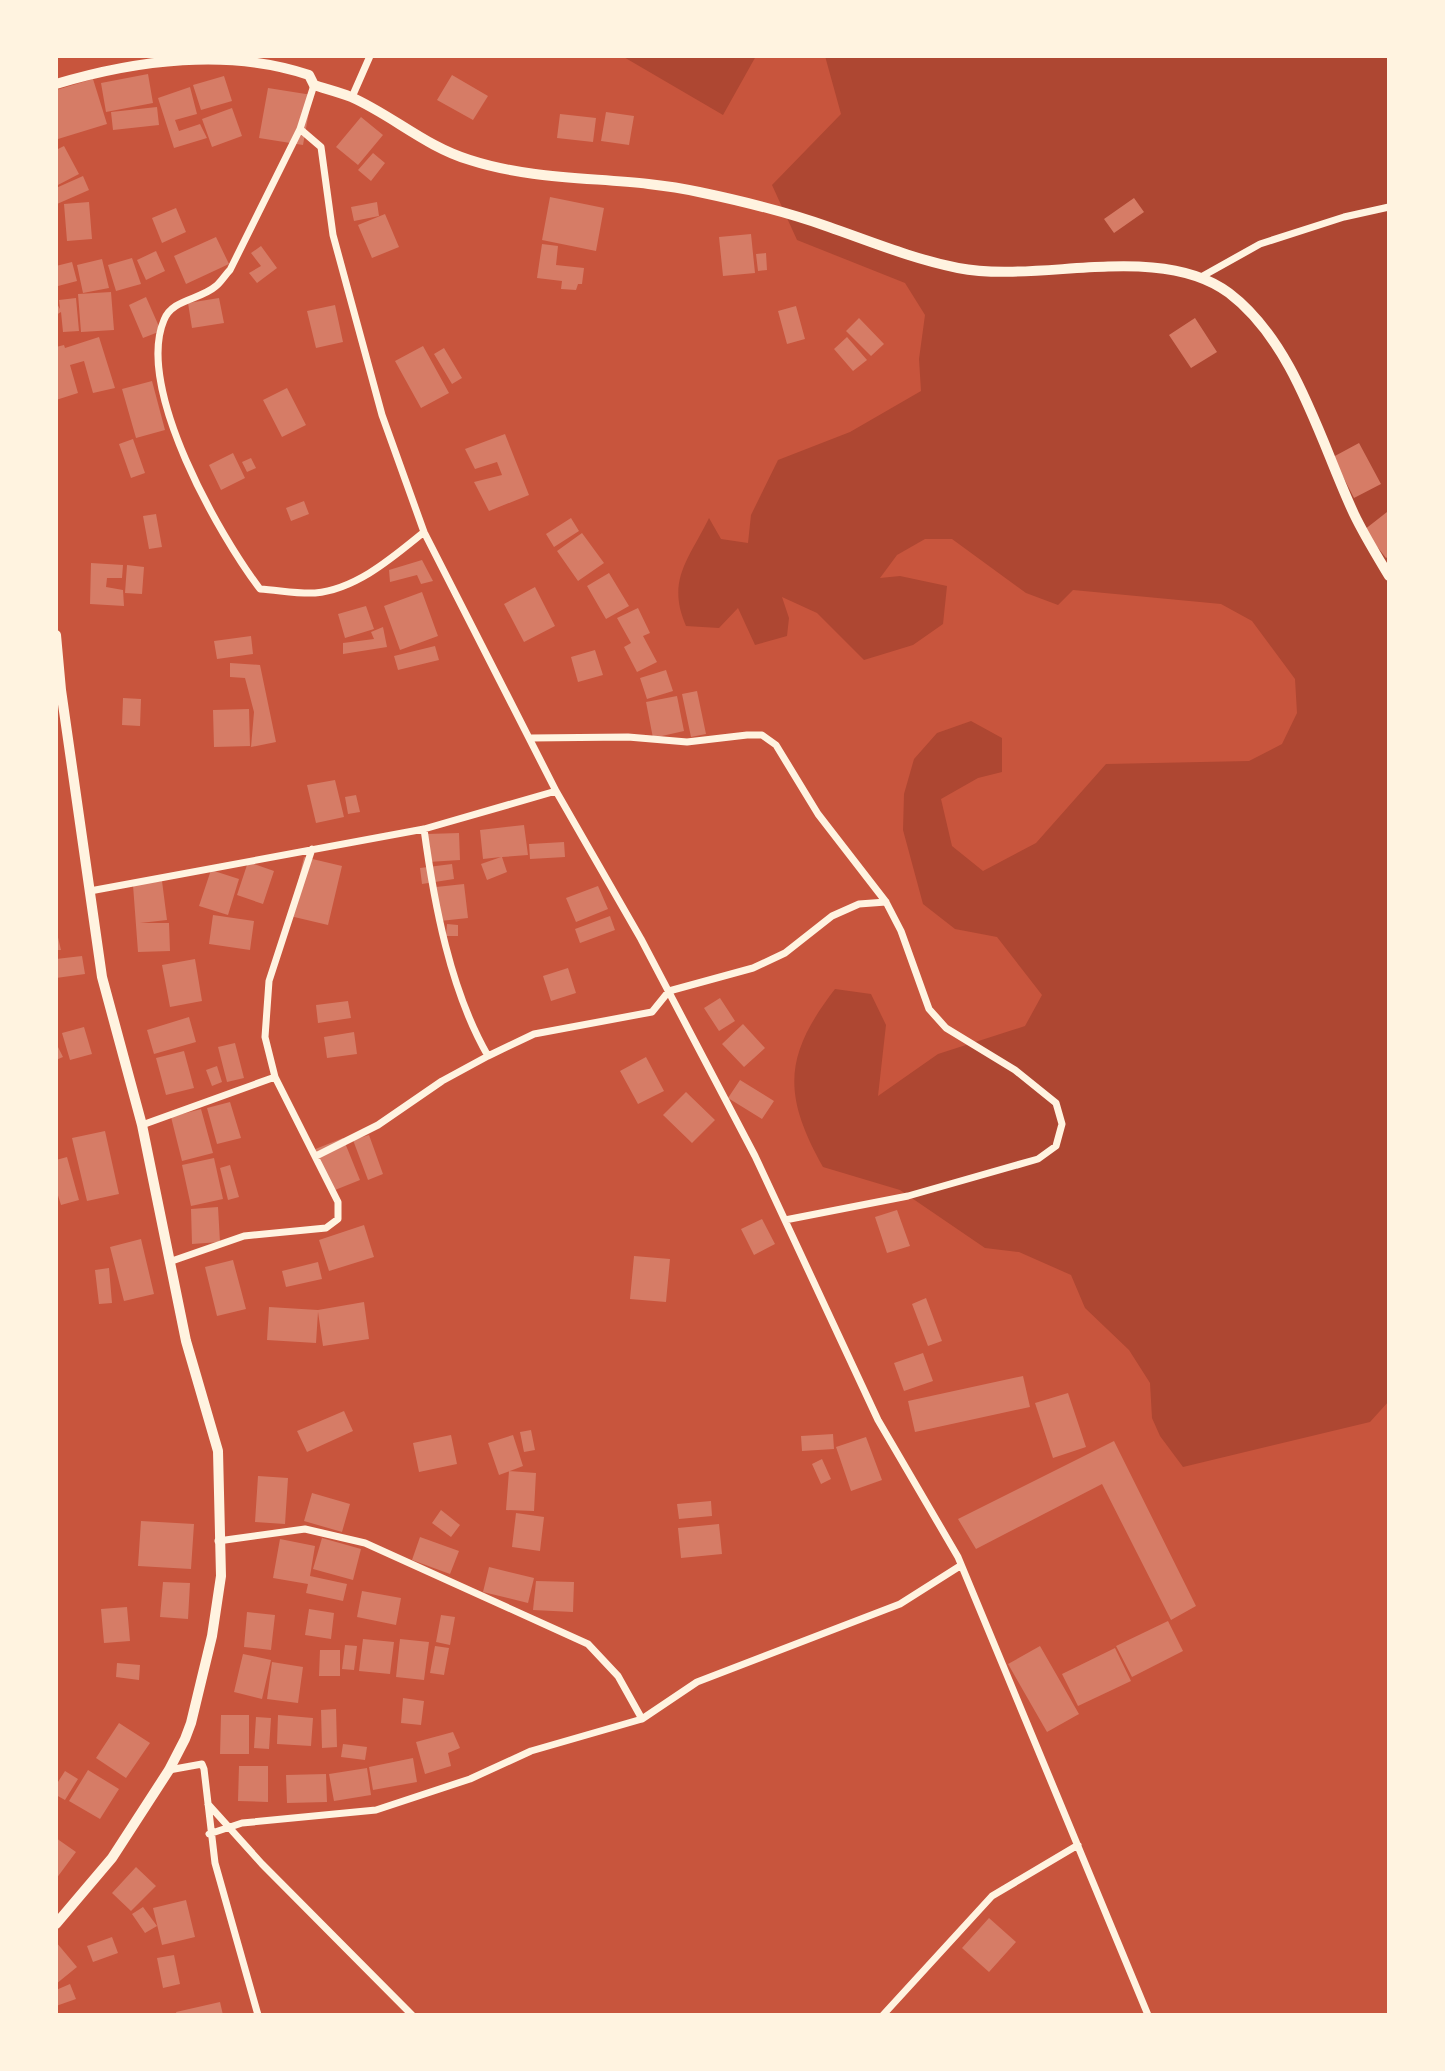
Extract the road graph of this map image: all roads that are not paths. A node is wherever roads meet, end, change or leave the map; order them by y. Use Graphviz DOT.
graph roads {
  1 [pos="370,56"];
  2 [pos="56,84"];
  3 [pos="314,85"];
  4 [pos="352,97"];
  5 [pos="300,129"];
  6 [pos="1389,207"];
  7 [pos="1200,277"];
  8 [pos="424,532"];
  9 [pos="1389,576"];
  10 [pos="56,635"];
  11 [pos="531,738"];
  12 [pos="556,791"];
  13 [pos="424,829"];
  14 [pos="312,849"];
  15 [pos="90,891"];
  16 [pos="886,902"];
  17 [pos="668,991"];
  18 [pos="488,1056"];
  19 [pos="275,1077"];
  20 [pos="142,1125"];
  21 [pos="316,1156"];
  22 [pos="785,1220"];
  23 [pos="169,1262"];
  24 [pos="218,1541"];
  25 [pos="960,1566"];
  26 [pos="642,1719"];
  27 [pos="169,1770"];
  28 [pos="208,1804"];
  29 [pos="229,1826"];
  30 [pos="209,1834"];
  31 [pos="1078,1845"];
  32 [pos="56,1924"];
  33 [pos="258,2015"];
  34 [pos="412,2015"];
  35 [pos="883,2015"];
  36 [pos="1148,2015"];
  1 -- 4 [label="street"];
  2 -- 3 [label="street"];
  3 -- 4 [label="street"];
  3 -- 5 [label="street"];
  4 -- 7 [label="street"];
  5 -- 8 [label="street"];
  5 -- 8 [label="street"];
  6 -- 7 [label="street"];
  7 -- 9 [label="street"];
  8 -- 11 [label="street"];
  10 -- 15 [label="street"];
  11 -- 12 [label="street"];
  11 -- 16 [label="street"];
  12 -- 13 [label="street"];
  12 -- 17 [label="street"];
  13 -- 14 [label="street"];
  13 -- 18 [label="street"];
  14 -- 15 [label="street"];
  14 -- 19 [label="street"];
  15 -- 20 [label="street"];
  16 -- 17 [label="street"];
  16 -- 22 [label="street"];
  17 -- 18 [label="street"];
  17 -- 22 [label="street"];
  18 -- 21 [label="street"];
  19 -- 20 [label="street"];
  19 -- 21 [label="street"];
  20 -- 23 [label="street"];
  21 -- 23 [label="street"];
  22 -- 25 [label="street"];
  23 -- 24 [label="street"];
  24 -- 26 [label="street"];
  24 -- 27 [label="street"];
  25 -- 26 [label="street"];
  25 -- 31 [label="street"];
  26 -- 29 [label="street"];
  27 -- 28 [label="street"];
  27 -- 32 [label="street"];
  28 -- 29 [label="street"];
  28 -- 30 [label="street"];
  29 -- 30 [label="street"];
  29 -- 34 [label="street"];
  30 -- 33 [label="street"];
  31 -- 35 [label="street"];
  31 -- 36 [label="street"];
}
